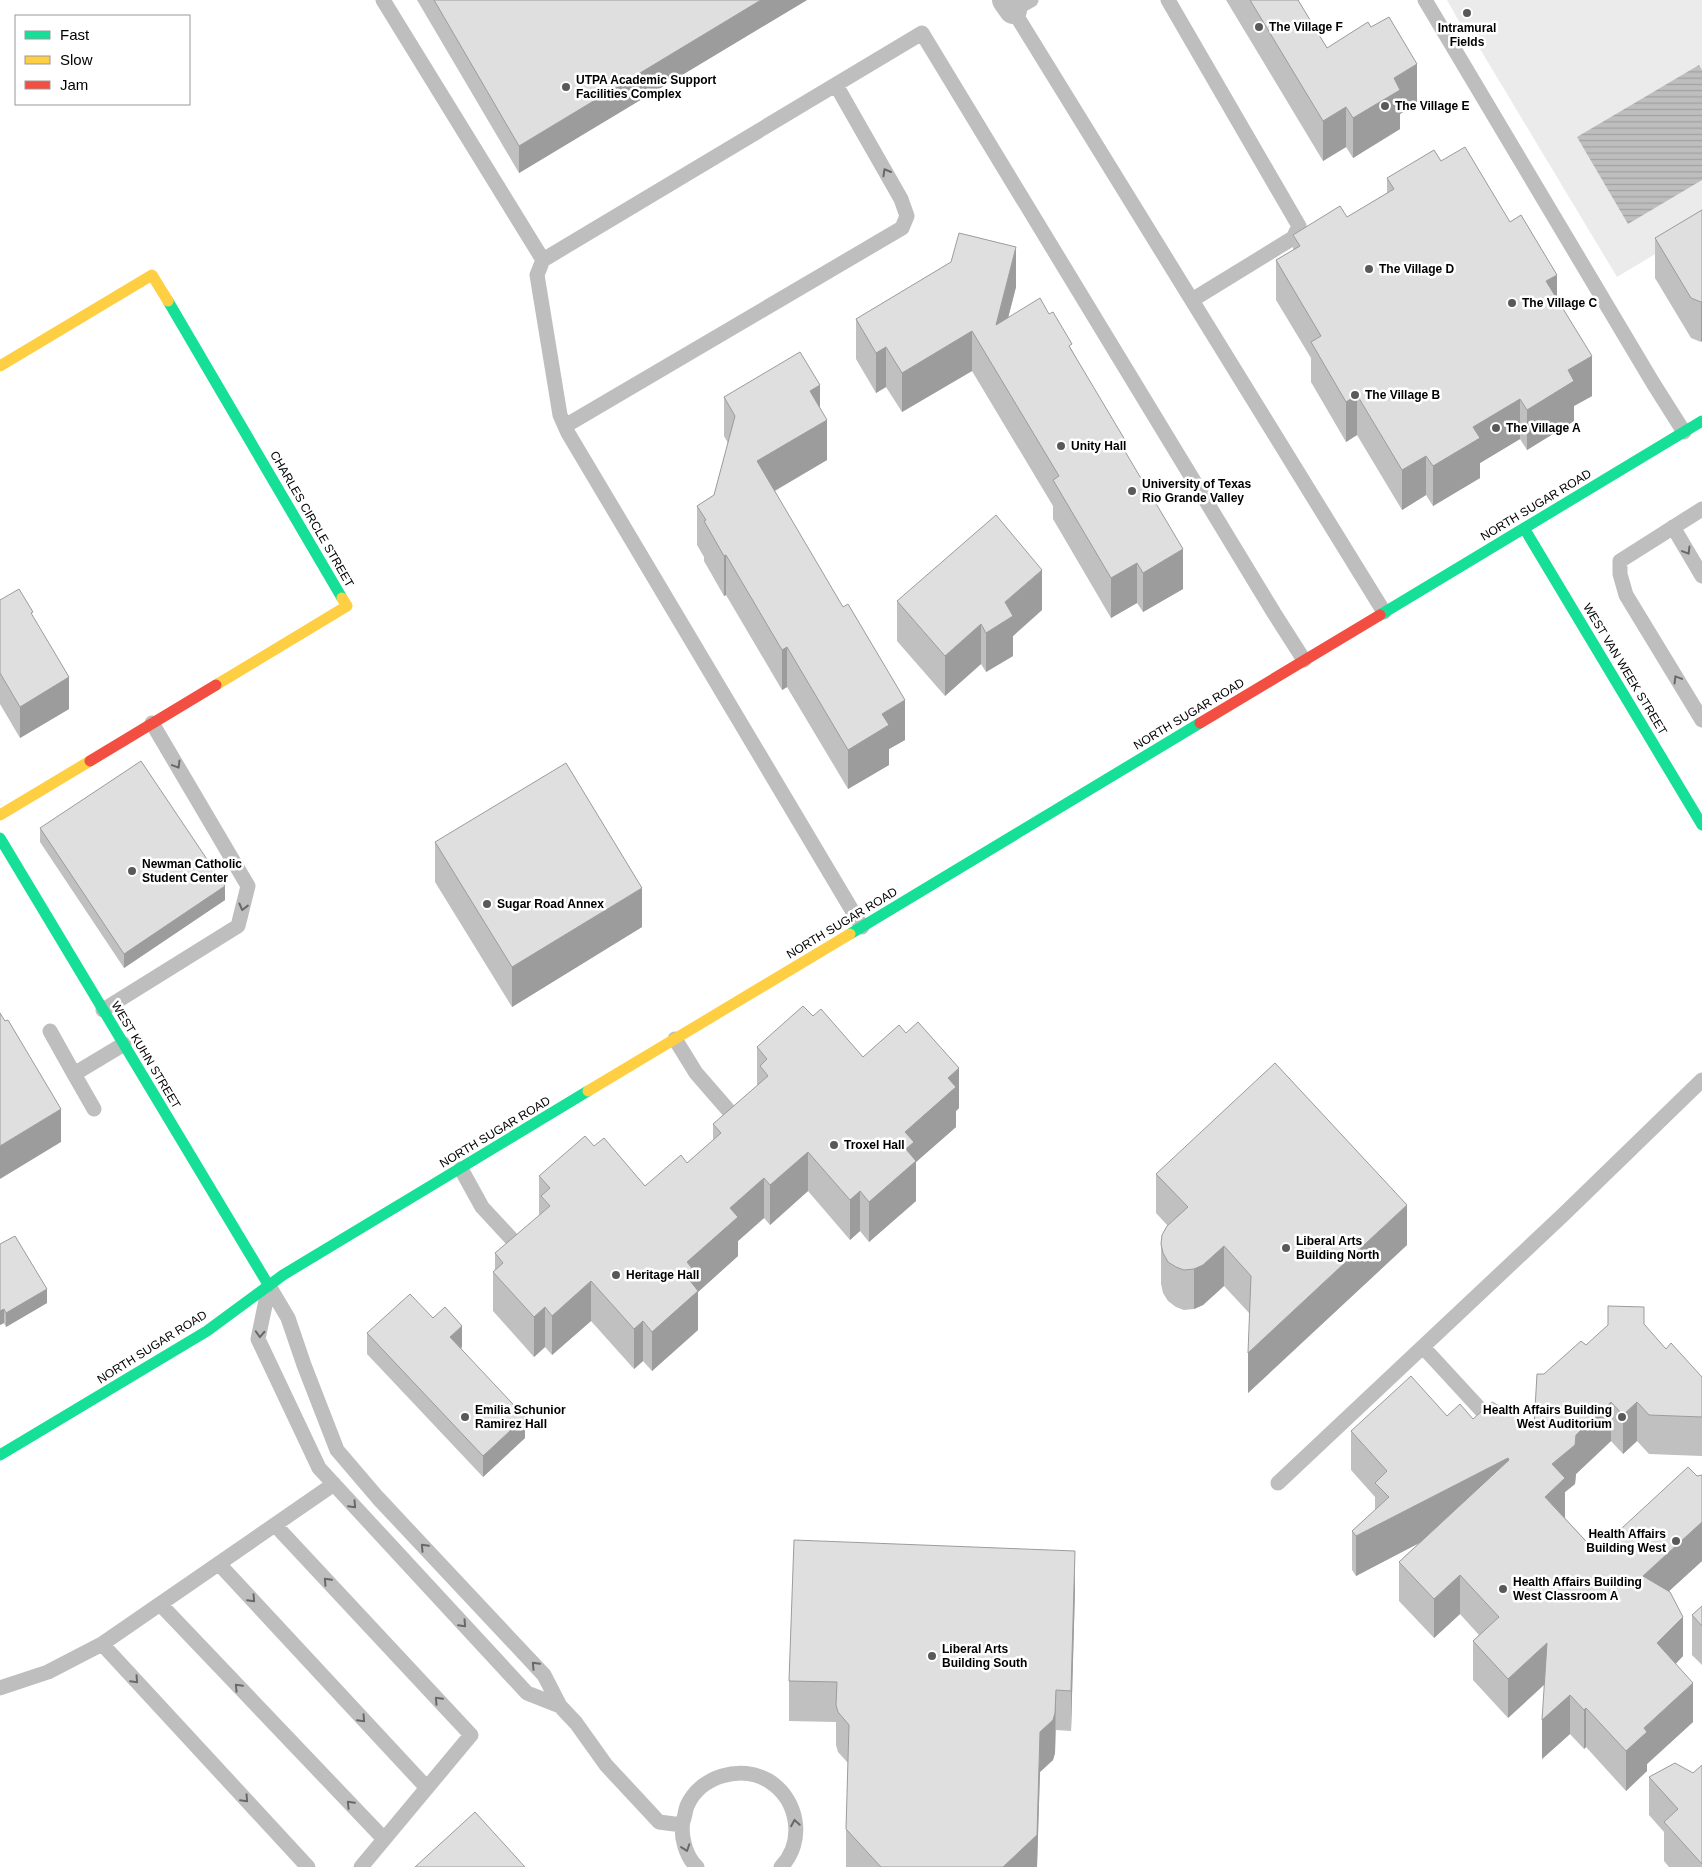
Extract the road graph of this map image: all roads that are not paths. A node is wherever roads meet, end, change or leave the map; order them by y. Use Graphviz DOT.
graph roads {
  1 [pos="383,0"];
  2 [pos="1168,0"];
  3 [pos="1425,0"];
  4 [pos="1017,4"];
  5 [pos="836,85"];
  6 [pos="543,260"];
  7 [pos="1192,300"];
  8 [pos="0,366"];
  9 [pos="1702,421"];
  10 [pos="565,426"];
  11 [pos="1684,432"];
  12 [pos="1702,509"];
  13 [pos="1673,527"];
  14 [pos="1524,528"];
  15 [pos="1702,576"];
  16 [pos="1384,612"];
  17 [pos="1304,660"];
  18 [pos="1702,720"];
  19 [pos="152,723"];
  20 [pos="0,815"];
  21 [pos="1702,824"];
  22 [pos="0,838"];
  23 [pos="862,927"];
  24 [pos="103,1010"];
  25 [pos="50,1031"];
  26 [pos="675,1039"];
  27 [pos="124,1044"];
  28 [pos="74,1074"];
  29 [pos="1702,1080"];
  30 [pos="94,1109"];
  31 [pos="736,1119"];
  32 [pos="461,1169"];
  33 [pos="519,1247"];
  34 [pos="268,1286"];
  35 [pos="1423,1347"];
  36 [pos="1482,1412"];
  37 [pos="337,1450"];
  38 [pos="0,1455"];
  39 [pos="314,1458"];
  40 [pos="1278,1483"];
  41 [pos="334,1484"];
  42 [pos="275,1524"];
  43 [pos="219,1564"];
  44 [pos="160,1604"];
  45 [pos="102,1644"];
  46 [pos="0,1688"];
  47 [pos="560,1706"];
  48 [pos="427,1788"];
  49 [pos="682,1825"];
  50 [pos="384,1839"];
  51 [pos="308,1867"];
  52 [pos="361,1867"];
  53 [pos="697,1867"];
  54 [pos="781,1867"];
  1 -- 6 [label="lane"];
  2 -- 7 [label="lane"];
  3 -- 11 [label="lane"];
  4 -- 7 [label="lane"];
  5 -- 6 [label="lane"];
  10 -- 5 [label="lane, one-way"];
  5 -- 17 [label="lane"];
  6 -- 10 [label="lane"];
  7 -- 16 [label="lane"];
  8 -- 19 [label="street, CHARLES CIRCLE STREET"];
  9 -- 11 [label="street, NORTH SUGAR ROAD"];
  10 -- 23 [label="lane"];
  11 -- 14 [label="street, NORTH SUGAR ROAD"];
  12 -- 13 [label="lane"];
  13 -- 15 [label="lane, one-way"];
  18 -- 13 [label="lane, one-way"];
  14 -- 16 [label="street, NORTH SUGAR ROAD"];
  14 -- 21 [label="street, WEST VAN WEEK STREET"];
  16 -- 17 [label="street, NORTH SUGAR ROAD"];
  17 -- 23 [label="street, NORTH SUGAR ROAD"];
  19 -- 20 [label="street, CHARLES CIRCLE STREET"];
  19 -- 24 [label="lane, one-way"];
  22 -- 24 [label="street, WEST KUHN STREET"];
  23 -- 26 [label="street, NORTH SUGAR ROAD"];
  24 -- 27 [label="street, WEST KUHN STREET"];
  25 -- 28 [label="lane"];
  26 -- 31 [label="lane"];
  26 -- 32 [label="street, NORTH SUGAR ROAD"];
  27 -- 28 [label="lane"];
  27 -- 34 [label="street, WEST KUHN STREET"];
  28 -- 30 [label="lane"];
  29 -- 35 [label="lane"];
  32 -- 33 [label="lane"];
  32 -- 34 [label="street, NORTH SUGAR ROAD"];
  34 -- 37 [label="lane"];
  34 -- 38 [label="street, NORTH SUGAR ROAD"];
  34 -- 39 [label="lane, one-way"];
  35 -- 36 [label="lane"];
  35 -- 40 [label="lane"];
  37 -- 39 [label="lane"];
  47 -- 37 [label="lane, one-way"];
  39 -- 41 [label="lane"];
  41 -- 42 [label="lane"];
  41 -- 47 [label="lane, one-way"];
  42 -- 43 [label="lane"];
  48 -- 42 [label="lane, one-way"];
  43 -- 44 [label="lane"];
  43 -- 48 [label="lane, one-way"];
  44 -- 45 [label="lane"];
  50 -- 44 [label="lane, one-way"];
  45 -- 46 [label="lane"];
  45 -- 51 [label="lane, one-way"];
  47 -- 49 [label="lane"];
  48 -- 50 [label="lane"];
  49 -- 53 [label="lane, one-way"];
  54 -- 49 [label="lane, one-way"];
  50 -- 52 [label="lane"];
}
